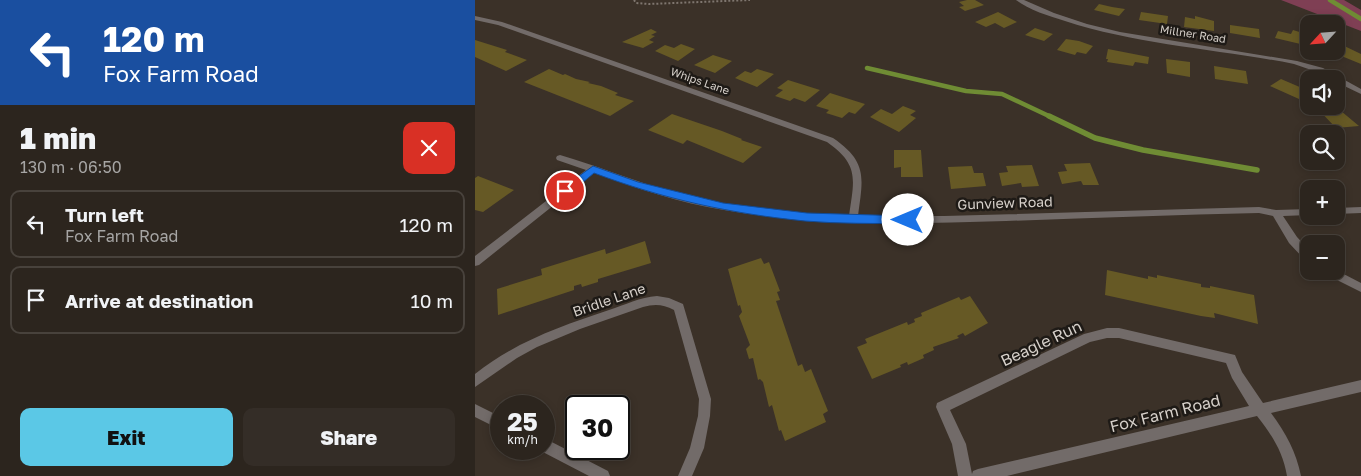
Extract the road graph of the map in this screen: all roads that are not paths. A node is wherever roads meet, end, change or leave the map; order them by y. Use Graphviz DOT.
graph roads {
  1 [pos="1019,0"];
  2 [pos="475,18"];
  3 [pos="1361,92"];
  4 [pos="560,158"];
  5 [pos="593,169"];
  6 [pos="1361,210"];
  7 [pos="1345,211"];
  8 [pos="1300,212"];
  9 [pos="1276,213"];
  10 [pos="853,219"];
  11 [pos="1300,247"];
  12 [pos="477,258"];
  13 [pos="1345,280"];
  14 [pos="1361,288"];
  15 [pos="475,381"];
  16 [pos="1361,386"];
  17 [pos="1259,409"];
  18 [pos="475,410"];
  19 [pos="490,418"];
  20 [pos="555,452"];
  21 [pos="603,476"];
  22 [pos="685,476"];
  23 [pos="965,476"];
  24 [pos="978,476"];
  25 [pos="1294,476"];
  1 -- 3 [label="street, Millner Road"];
  2 -- 10 [label="street, Whips Lane"];
  4 -- 5 [label="street, Gunview Road"];
  5 -- 10 [label="street, Gunview Road"];
  5 -- 12 [label="street"];
  6 -- 7 [label="street"];
  8 -- 9 [label="street, Gunview Road"];
  9 -- 10 [label="street, Gunview Road"];
  9 -- 11 [label="street"];
  13 -- 14 [label="street"];
  15 -- 22 [label="street, Bridle Lane"];
  16 -- 17 [label="street, Fox Farm Road"];
  17 -- 23 [label="street, Beagle Run"];
  17 -- 24 [label="street, Fox Farm Road"];
  17 -- 25 [label="street"];
  18 -- 19 [label="street"];
  20 -- 21 [label="street"];
}
